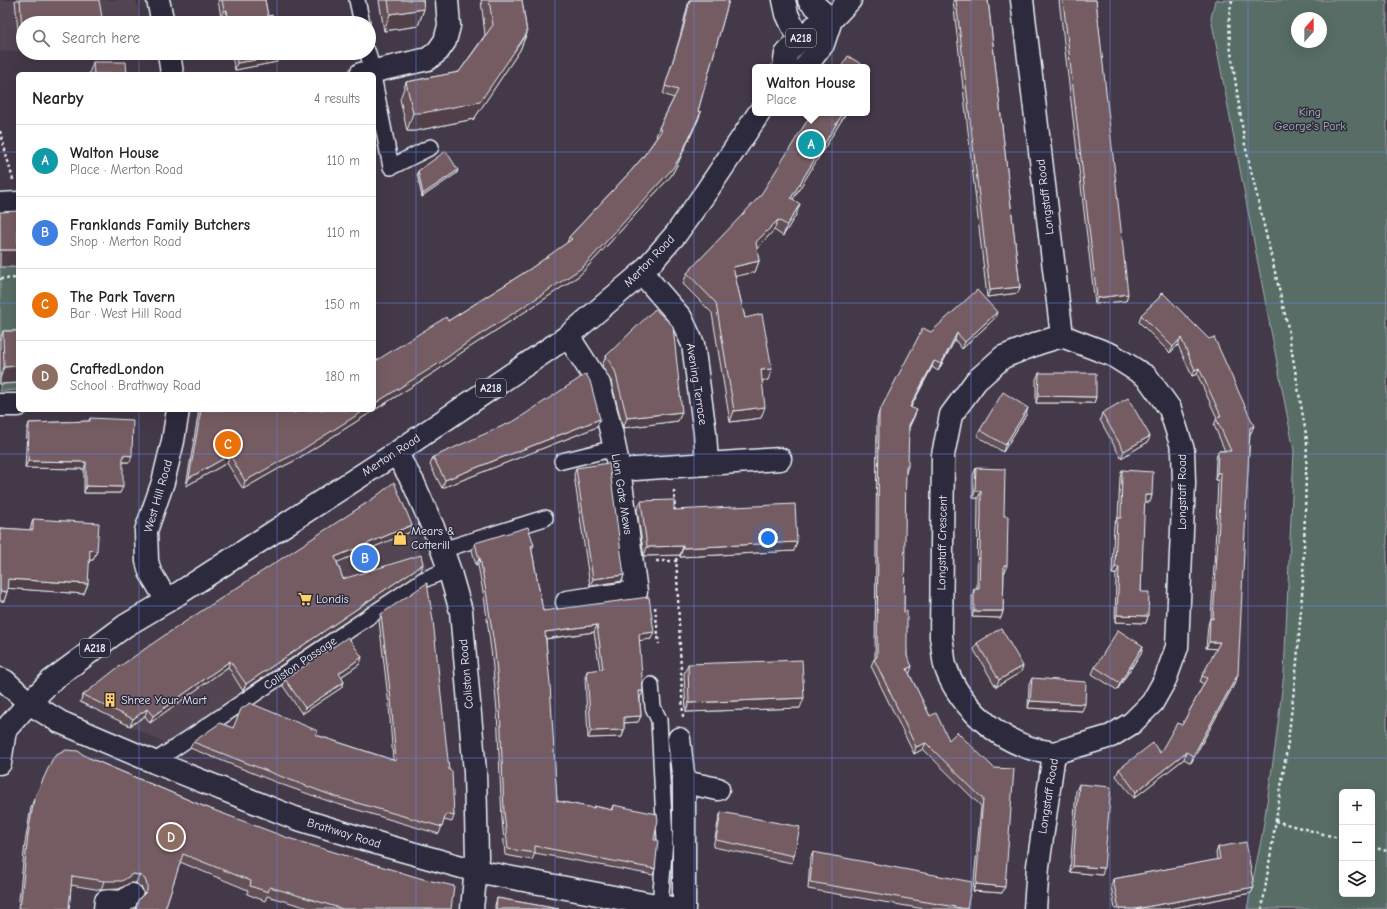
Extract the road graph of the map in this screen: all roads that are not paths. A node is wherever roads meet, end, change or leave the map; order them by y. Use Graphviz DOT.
graph roads {
  1 [pos="158,0"];
  2 [pos="357,0"];
  3 [pos="447,0"];
  4 [pos="784,0"];
  5 [pos="809,0"];
  6 [pos="850,0"];
  7 [pos="1022,0"];
  8 [pos="161,16"];
  9 [pos="360,16"];
  10 [pos="831,20"];
  11 [pos="798,40"];
  12 [pos="170,60"];
  13 [pos="784,64"];
  14 [pos="806,64"];
  15 [pos="370,71"];
  16 [pos="172,72"];
  17 [pos="376,98"];
  18 [pos="757,116"];
  19 [pos="431,147"];
  20 [pos="16,194"];
  21 [pos="0,204"];
  22 [pos="642,273"];
  23 [pos="568,336"];
  24 [pos="1062,336"];
  25 [pos="0,405"];
  26 [pos="16,405"];
  27 [pos="178,412"];
  28 [pos="614,448"];
  29 [pos="396,453"];
  30 [pos="780,459"];
  31 [pos="562,461"];
  32 [pos="707,464"];
  33 [pos="635,469"];
  34 [pos="545,518"];
  35 [pos="446,560"];
  36 [pos="167,601"];
  37 [pos="567,602"];
  38 [pos="0,679"];
  39 [pos="651,685"];
  40 [pos="29,703"];
  41 [pos="679,739"];
  42 [pos="1054,753"];
  43 [pos="154,762"];
  44 [pos="0,763"];
  45 [pos="684,782"];
  46 [pos="718,789"];
  47 [pos="476,871"];
  48 [pos="132,895"];
  49 [pos="669,907"];
  50 [pos="105,909"];
  51 [pos="472,909"];
  52 [pos="684,909"];
  53 [pos="1035,909"];
  1 -- 8 [label="street"];
  2 -- 9 [label="lane"];
  3 -- 15 [label="street"];
  4 -- 11 [label="street"];
  5 -- 10 [label="street"];
  6 -- 10 [label="street, A218"];
  7 -- 24 [label="street, Longstaff Road"];
  10 -- 11 [label="street, A218"];
  10 -- 14 [label="street, A218"];
  11 -- 13 [label="street, A218"];
  12 -- 16 [label="street"];
  17 -- 19 [label="lane"];
  18 -- 22 [label="street, Merton Road / A218"];
  20 -- 21 [label="street"];
  22 -- 23 [label="street, Merton Road / A218"];
  22 -- 32 [label="street, Avening Terrace"];
  23 -- 28 [label="street, Lion Gate Mews"];
  23 -- 29 [label="street, Merton Road / A218"];
  24 -- 42 [label="street, Longstaff Crescent"];
  24 -- 42 [label="street, Longstaff Road"];
  25 -- 26 [label="street"];
  27 -- 36 [label="street, West Hill Road"];
  28 -- 31 [label="lane"];
  28 -- 37 [label="street, Lion Gate Mews"];
  29 -- 35 [label="street, Coliston Road"];
  29 -- 36 [label="street, Merton Road / A218"];
  30 -- 32 [label="street"];
  32 -- 33 [label="street"];
  34 -- 35 [label="lane, Coliston Passage"];
  35 -- 43 [label="lane, Coliston Passage"];
  35 -- 47 [label="street, Coliston Road"];
  36 -- 40 [label="street, Merton Road / A218"];
  38 -- 40 [label="street, Brathway Road"];
  39 -- 49 [label="lane"];
  40 -- 43 [label="street, Brathway Road"];
  40 -- 44 [label="street, Merton Road / A218"];
  41 -- 45 [label="street"];
  42 -- 53 [label="street, Longstaff Road"];
  43 -- 47 [label="street, Brathway Road"];
  45 -- 46 [label="street"];
  45 -- 52 [label="street"];
  47 -- 49 [label="street, Brathway Road"];
  47 -- 51 [label="street, Coliston Road"];
  48 -- 50 [label="street"];
}
